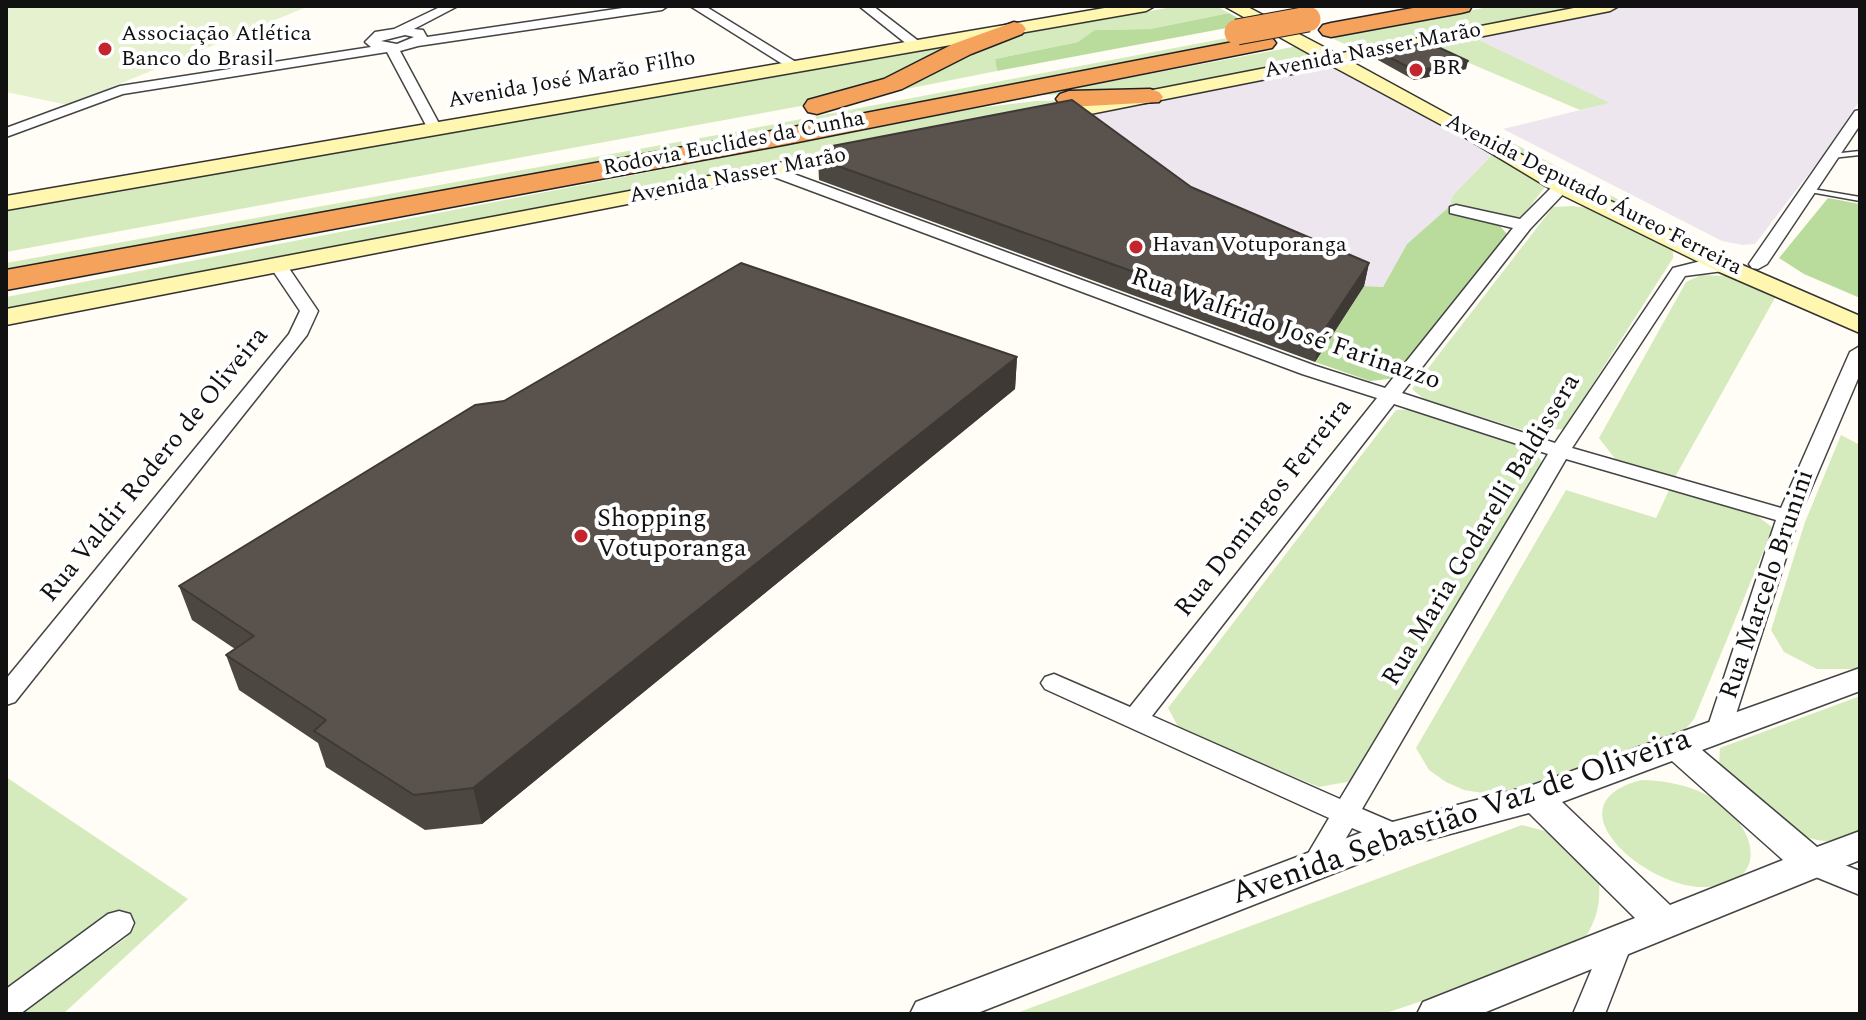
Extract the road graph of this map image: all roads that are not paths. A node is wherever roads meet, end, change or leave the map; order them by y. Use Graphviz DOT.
graph roads {
  1 [pos="452,6"];
  2 [pos="662,6"];
  3 [pos="696,6"];
  4 [pos="865,6"];
  5 [pos="1146,6"];
  6 [pos="1268,6"];
  7 [pos="1379,6"];
  8 [pos="1461,6"];
  9 [pos="1610,6"];
  10 [pos="1235,19"];
  11 [pos="1014,29"];
  12 [pos="411,33"];
  13 [pos="918,46"];
  14 [pos="394,49"];
  15 [pos="1353,55"];
  16 [pos="1329,59"];
  17 [pos="797,67"];
  18 [pos="1150,97"];
  19 [pos="941,106"];
  20 [pos="1031,120"];
  21 [pos="1858,122"];
  22 [pos="435,129"];
  23 [pos="726,129"];
  24 [pos="1483,132"];
  25 [pos="6,133"];
  26 [pos="879,150"];
  27 [pos="1860,153"];
  28 [pos="1832,156"];
  29 [pos="772,171"];
  30 [pos="1562,186"];
  31 [pos="1810,190"];
  32 [pos="1860,199"];
  33 [pos="6,203"];
  34 [pos="1456,210"];
  35 [pos="1524,225"];
  36 [pos="6,259"];
  37 [pos="1758,264"];
  38 [pos="278,265"];
  39 [pos="1725,266"];
  40 [pos="6,280"];
  41 [pos="1860,306"];
  42 [pos="6,317"];
  43 [pos="1860,325"];
  44 [pos="1860,352"];
  45 [pos="1389,397"];
  46 [pos="1560,451"];
  47 [pos="1788,517"];
  48 [pos="1860,679"];
  49 [pos="1054,683"];
  50 [pos="6,696"];
  51 [pos="1135,719"];
  52 [pos="1719,732"];
  53 [pos="1677,747"];
  54 [pos="1536,798"];
  55 [pos="1346,813"];
  56 [pos="1394,835"];
  57 [pos="1860,845"];
  58 [pos="1317,862"];
  59 [pos="1811,863"];
  60 [pos="1860,883"];
  61 [pos="119,923"];
  62 [pos="1664,923"];
  63 [pos="1617,944"];
  64 [pos="6,1007"];
  65 [pos="930,1014"];
  66 [pos="1437,1014"];
  67 [pos="1589,1014"];
  1 -- 12 [label="street"];
  2 -- 12 [label="street"];
  3 -- 17 [label="street"];
  4 -- 13 [label="street"];
  5 -- 11 [label="main road, Avenida José Marão Filho"];
  6 -- 15 [label="main road, Avenida Deputado Áureo Ferreira"];
  7 -- 10 [label="highway, Rodovia Euclides da Cunha, bridge"];
  8 -- 19 [label="highway, Rodovia Euclides da Cunha"];
  9 -- 15 [label="main road, Avenida Nasser Marão"];
  10 -- 16 [label="main road, Avenida Deputado Áureo Ferreira"];
  10 -- 23 [label="highway, Rodovia Euclides da Cunha"];
  11 -- 13 [label="main road, Avenida José Marão Filho"];
  11 -- 23 [label="highway"];
  12 -- 14 [label="street"];
  12 -- 14 [label="street"];
  13 -- 17 [label="main road, Avenida José Marão Filho"];
  14 -- 22 [label="street"];
  14 -- 25 [label="street"];
  15 -- 16 [label="main road, Avenida Nasser Marão"];
  15 -- 24 [label="main road, Avenida Deputado Áureo Ferreira"];
  16 -- 18 [label="main road, Avenida Nasser Marão"];
  16 -- 24 [label="main road, Avenida Deputado Áureo Ferreira"];
  17 -- 22 [label="main road, Avenida José Marão Filho"];
  18 -- 19 [label="highway"];
  18 -- 20 [label="main road, Avenida Nasser Marão"];
  19 -- 40 [label="highway, Rodovia Euclides da Cunha"];
  21 -- 28 [label="street"];
  22 -- 33 [label="main road, Avenida José Marão Filho"];
  23 -- 36 [label="highway, Rodovia Euclides da Cunha"];
  24 -- 30 [label="main road, Avenida Deputado Áureo Ferreira"];
  24 -- 37 [label="main road, Avenida Deputado Áureo Ferreira"];
  26 -- 29 [label="main road, Avenida Nasser Marão"];
  27 -- 28 [label="lane"];
  28 -- 31 [label="street"];
  29 -- 38 [label="main road, Avenida Nasser Marão"];
  29 -- 45 [label="street, Rua Walfrido José Farinazzo"];
  30 -- 35 [label="street, Rua Domingos Ferreira"];
  30 -- 39 [label="main road, Avenida Deputado Áureo Ferreira"];
  31 -- 32 [label="lane"];
  31 -- 37 [label="street"];
  34 -- 35 [label="street"];
  35 -- 45 [label="street, Rua Domingos Ferreira"];
  37 -- 39 [label="main road"];
  37 -- 41 [label="main road, Avenida Deputado Áureo Ferreira"];
  38 -- 42 [label="main road, Avenida Nasser Marão"];
  38 -- 50 [label="street, Rua Valdir Rodero de Oliveira"];
  39 -- 43 [label="main road, Avenida Deputado Áureo Ferreira"];
  39 -- 46 [label="street, Rua Maria Godarelli Baldissera"];
  44 -- 47 [label="street, Rua Marcelo Brunini"];
  45 -- 46 [label="street, Rua Walfrido José Farinazzo"];
  45 -- 51 [label="street, Rua Domingos Ferreira"];
  46 -- 47 [label="street, Rua Walfrido José Farinazzo"];
  46 -- 55 [label="street, Rua Maria Godarelli Baldissera"];
  47 -- 52 [label="street, Rua Marcelo Brunini"];
  48 -- 52 [label="street, Avenida Sebastião Vaz de Oliveira"];
  49 -- 51 [label="street"];
  51 -- 55 [label="street"];
  52 -- 53 [label="street, Avenida Sebastião Vaz de Oliveira"];
  53 -- 54 [label="street, Avenida Sebastião Vaz de Oliveira"];
  53 -- 59 [label="street"];
  54 -- 56 [label="street, Avenida Sebastião Vaz de Oliveira"];
  54 -- 62 [label="street"];
  55 -- 56 [label="street"];
  55 -- 58 [label="street, Rua Maria Godarelli Baldissera"];
  56 -- 58 [label="street, Avenida Sebastião Vaz de Oliveira"];
  57 -- 59 [label="street"];
  58 -- 65 [label="street, Avenida Sebastião Vaz de Oliveira"];
  59 -- 60 [label="street"];
  59 -- 62 [label="street"];
  61 -- 64 [label="street"];
  62 -- 63 [label="street"];
  63 -- 66 [label="street"];
  63 -- 67 [label="street"];
}
